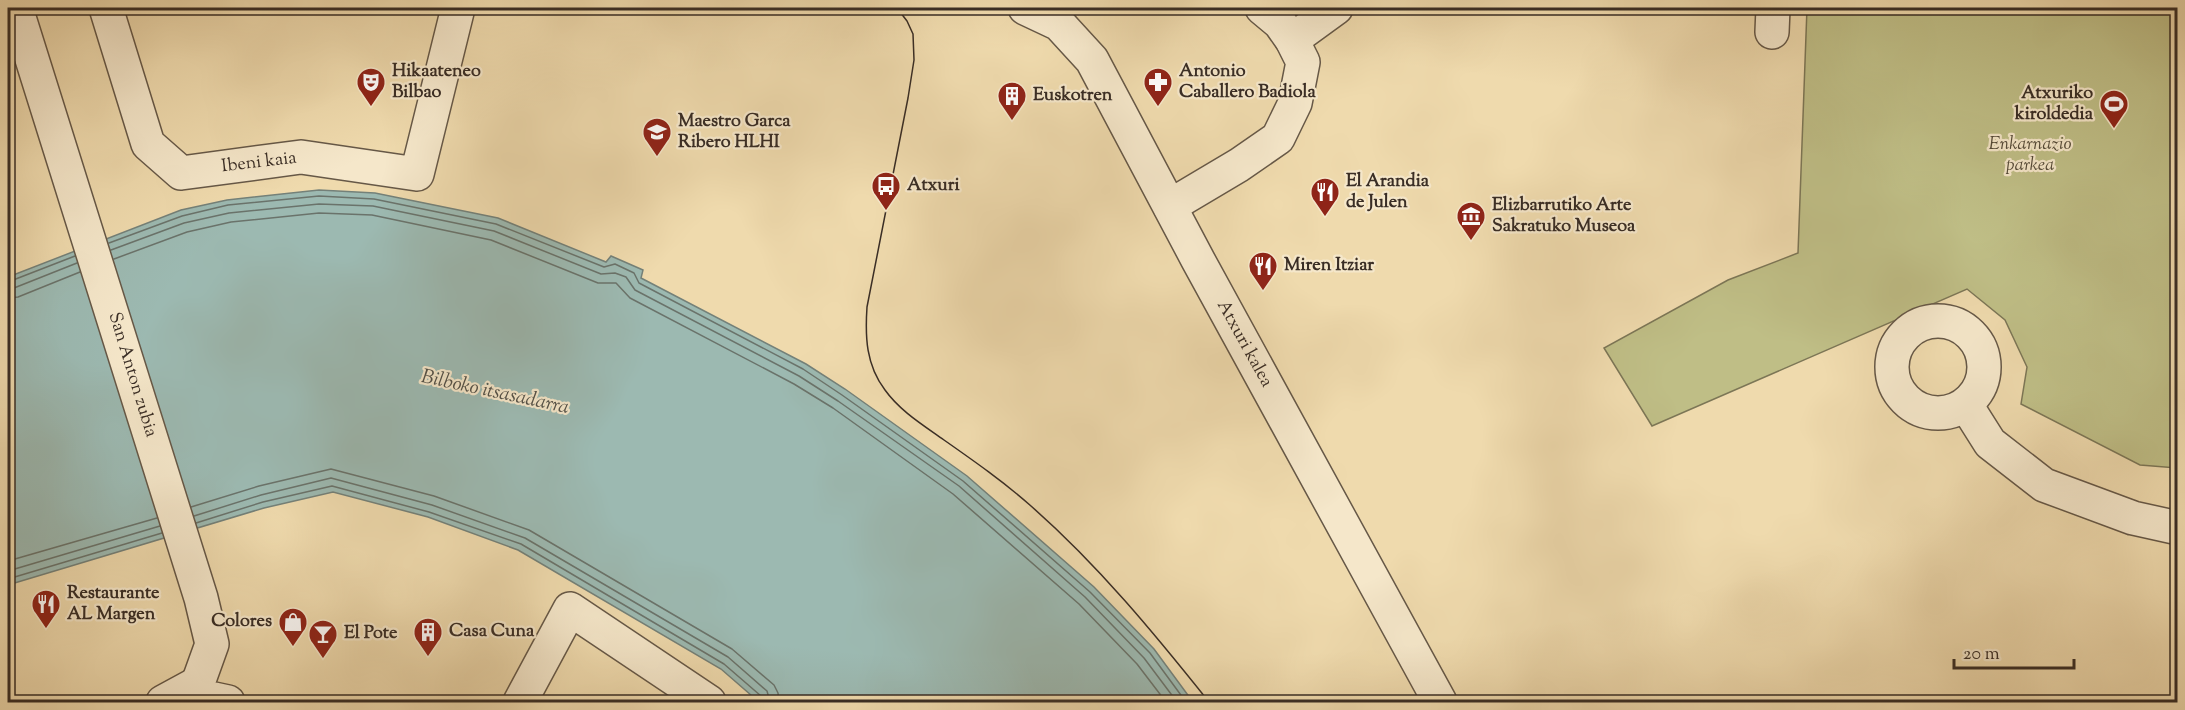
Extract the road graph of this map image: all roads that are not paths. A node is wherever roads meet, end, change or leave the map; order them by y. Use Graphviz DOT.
graph roads {
  1 [pos="16,8"];
  2 [pos="106,8"];
  3 [pos="458,8"];
  4 [pos="1025,8"];
  5 [pos="1262,8"];
  6 [pos="1336,8"];
  7 [pos="1292,40"];
  8 [pos="1170,206"];
  9 [pos="1966,405"];
  10 [pos="2178,528"];
  11 [pos="214,697"];
  12 [pos="162,702"];
  13 [pos="520,702"];
  14 [pos="709,702"];
  15 [pos="1440,702"];
  1 -- 11 [label="street, San Anton zubia"];
  2 -- 3 [label="street, Ibeni kaia"];
  4 -- 8 [label="street, Atxuri kalea"];
  5 -- 7 [label="street"];
  6 -- 7 [label="street"];
  7 -- 8 [label="street"];
  8 -- 15 [label="street, Atxuri kalea"];
  9 -- 10 [label="street"];
  11 -- 12 [label="street"];
  13 -- 14 [label="street"];
}
